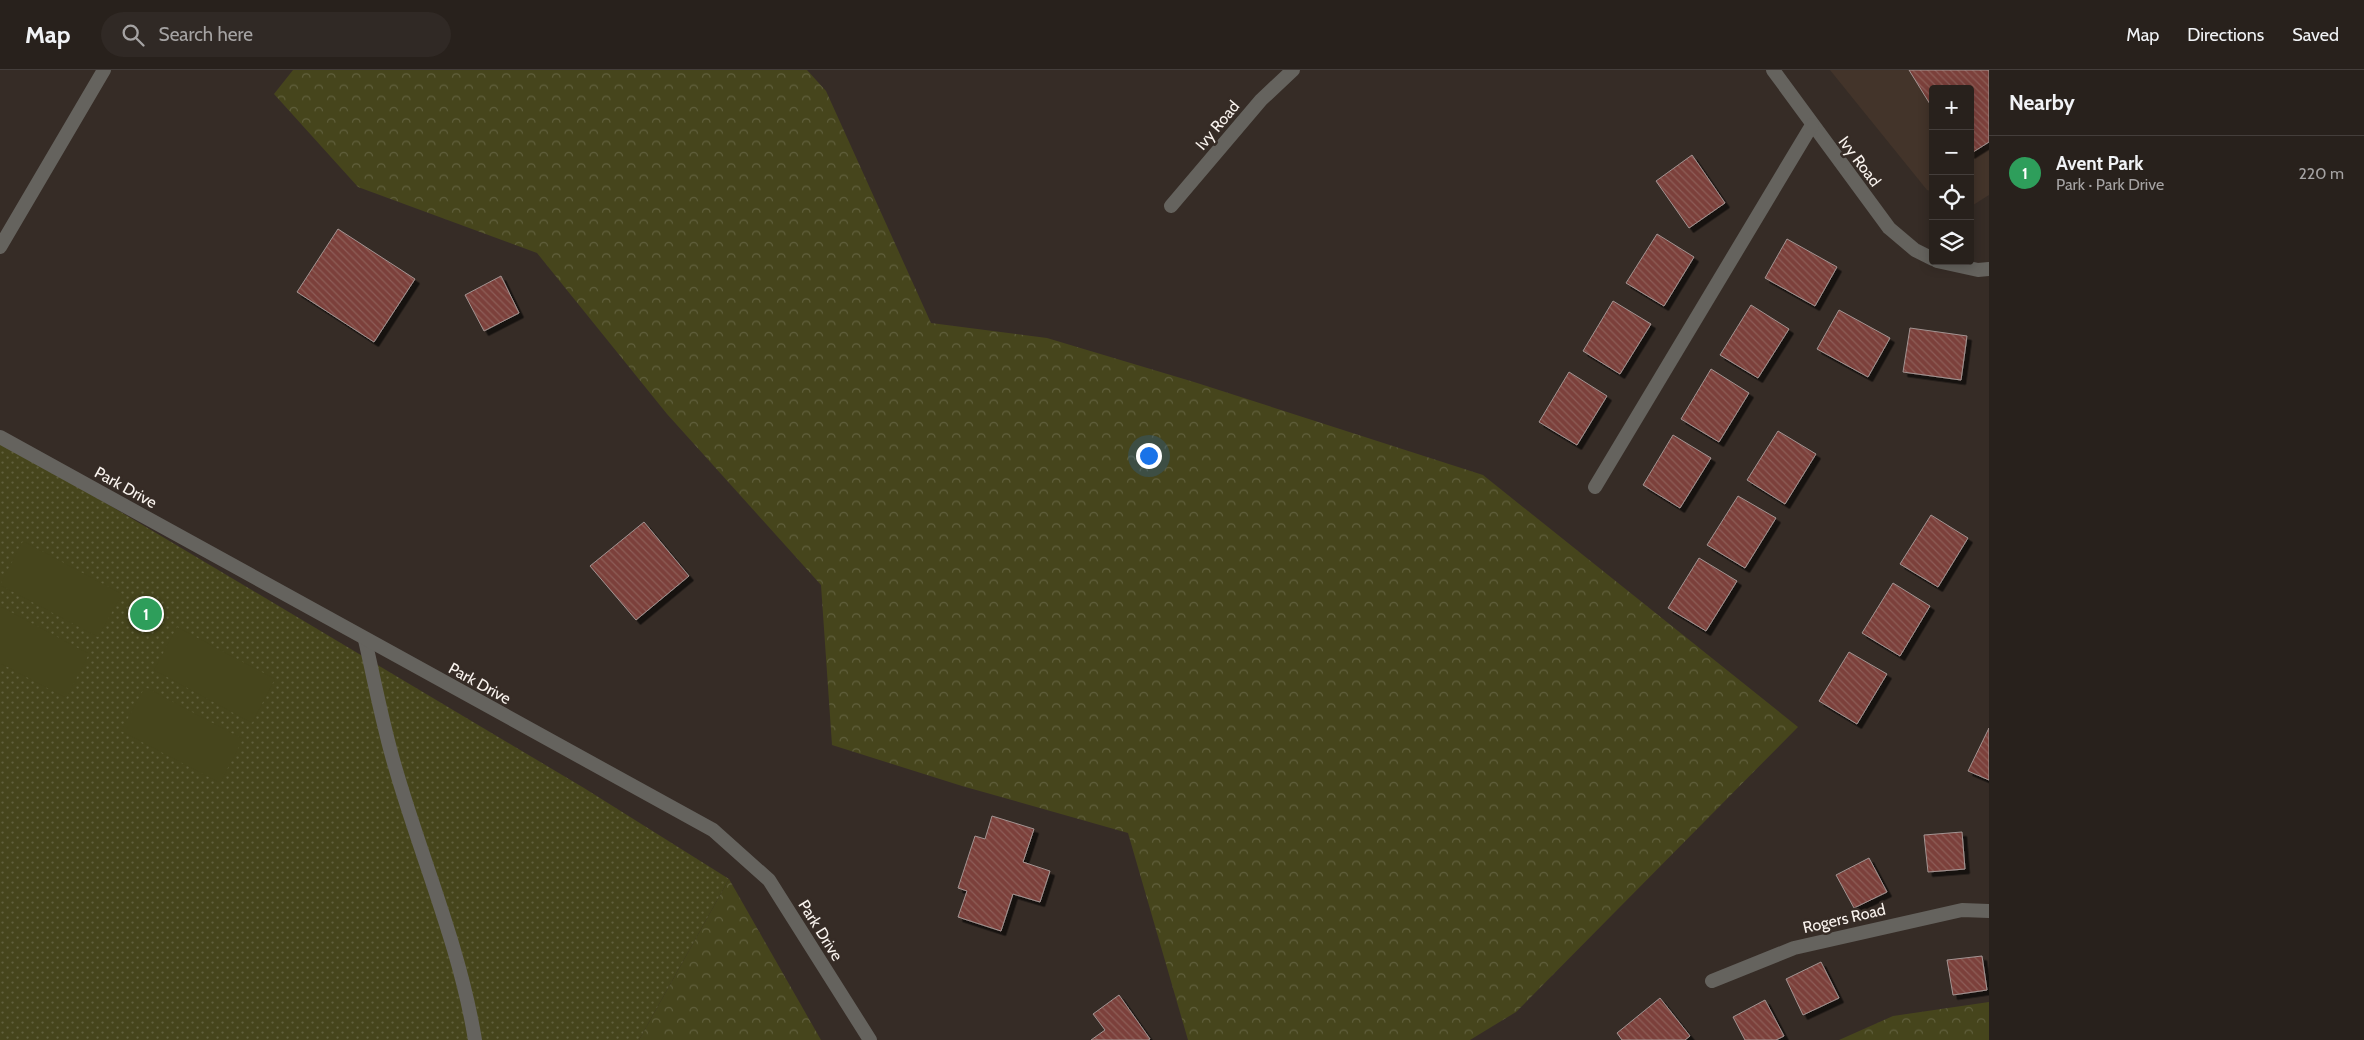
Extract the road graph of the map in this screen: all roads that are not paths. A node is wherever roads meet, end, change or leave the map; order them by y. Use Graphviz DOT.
graph roads {
  1 [pos="104,70"];
  2 [pos="1293,70"];
  3 [pos="1773,70"];
  4 [pos="1812,125"];
  5 [pos="1172,206"];
  6 [pos="0,247"];
  7 [pos="1929,257"];
  8 [pos="1955,265"];
  9 [pos="1989,269"];
  10 [pos="0,437"];
  11 [pos="1594,487"];
  12 [pos="365,640"];
  13 [pos="1989,911"];
  14 [pos="1712,981"];
  15 [pos="475,1040"];
  16 [pos="870,1040"];
  1 -- 6 [label="street"];
  2 -- 5 [label="street, Ivy Road"];
  3 -- 4 [label="street, Ivy Road"];
  4 -- 7 [label="street, Ivy Road"];
  4 -- 11 [label="street"];
  8 -- 9 [label="street"];
  10 -- 12 [label="street, Park Drive"];
  12 -- 15 [label="street"];
  12 -- 16 [label="street, Park Drive"];
  13 -- 14 [label="street, Rogers Road"];
}
